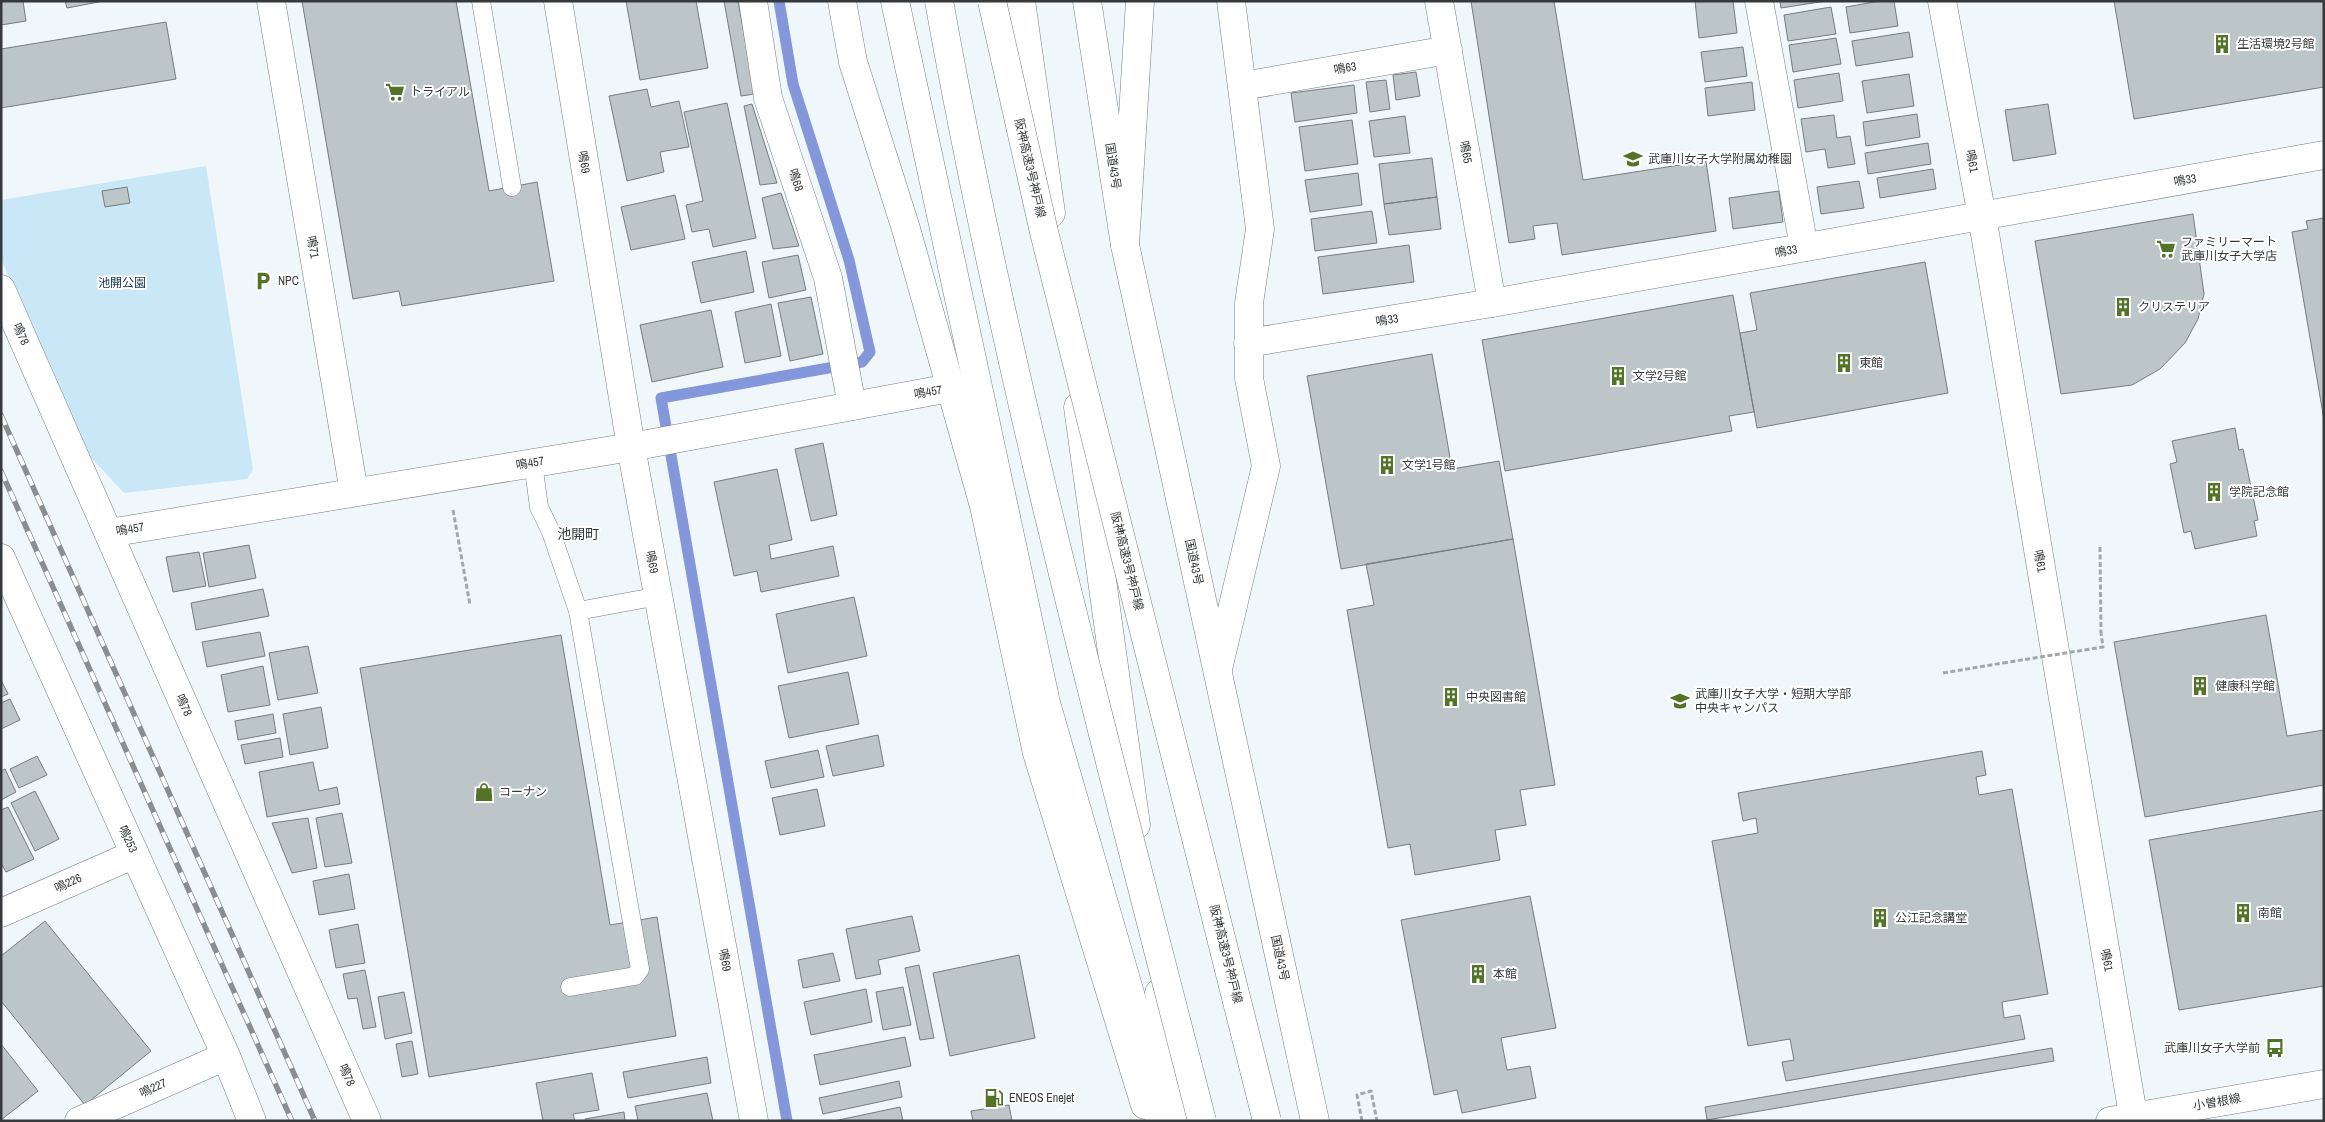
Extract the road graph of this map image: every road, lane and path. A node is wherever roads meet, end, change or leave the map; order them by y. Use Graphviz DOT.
graph roads {
  1 [pos="271,1"];
  2 [pos="480,1"];
  3 [pos="558,1"];
  4 [pos="753,1"];
  5 [pos="842,1"];
  6 [pos="896,1"];
  7 [pos="939,1"];
  8 [pos="992,1"];
  9 [pos="1016,1"];
  10 [pos="1021,1"];
  11 [pos="1087,1"];
  12 [pos="1140,1"];
  13 [pos="1232,1"];
  14 [pos="1439,1"];
  15 [pos="1759,1"];
  16 [pos="1942,1"];
  17 [pos="1448,50"];
  18 [pos="1031,72"];
  19 [pos="1243,86"];
  20 [pos="2324,156"];
  21 [pos="512,187"];
  22 [pos="1982,216"];
  23 [pos="1125,245"];
  24 [pos="1804,247"];
  25 [pos="1,288"];
  26 [pos="1492,303"];
  27 [pos="1248,343"];
  28 [pos="848,382"];
  29 [pos="950,388"];
  30 [pos="657,442"];
  31 [pos="533,463"];
  32 [pos="354,492"];
  33 [pos="452,505"];
  34 [pos="109,533"];
  35 [pos="2100,547"];
  36 [pos="1,558"];
  37 [pos="7,586"];
  38 [pos="659,596"];
  39 [pos="470,605"];
  40 [pos="578,611"];
  41 [pos="1218,669"];
  42 [pos="1943,673"];
  43 [pos="135,854"];
  44 [pos="1,913"];
  45 [pos="570,987"];
  46 [pos="226,1056"];
  47 [pos="2324,1084"];
  48 [pos="2126,1119"];
  49 [pos="79,1121"];
  50 [pos="252,1121"];
  51 [pos="367,1121"];
  52 [pos="754,1121"];
  53 [pos="1150,1121"];
  54 [pos="1160,1121"];
  55 [pos="1177,1121"];
  56 [pos="1202,1121"];
  57 [pos="1266,1121"];
  58 [pos="1315,1121"];
  59 [pos="1362,1121"];
  60 [pos="1377,1121"];
  1 -- 32 [label="main road, 鳴71"];
  2 -- 21 [label="lane"];
  3 -- 30 [label="main road, 鳴69"];
  4 -- 28 [label="main road, 鳴68"];
  5 -- 29 [label="main road"];
  6 -- 54 [label="main road"];
  7 -- 56 [label="main road, bridge"];
  8 -- 57 [label="main road, 阪神高速3号神戸線, bridge"];
  9 -- 18 [label="main road"];
  10 -- 18 [label="main road"];
  11 -- 23 [label="main road, 国道43号"];
  12 -- 23 [label="main road"];
  13 -- 19 [label="main road"];
  14 -- 17 [label="main road, 鳴65"];
  15 -- 24 [label="main road"];
  16 -- 22 [label="main road, 鳴61"];
  17 -- 19 [label="main road, 鳴63"];
  17 -- 26 [label="main road, 鳴65"];
  18 -- 55 [label="main road"];
  19 -- 27 [label="main road"];
  20 -- 22 [label="main road, 鳴33"];
  22 -- 24 [label="main road, 鳴33"];
  22 -- 48 [label="main road, 鳴61"];
  23 -- 41 [label="main road, 国道43号"];
  24 -- 26 [label="main road, 鳴33"];
  25 -- 34 [label="main road, 鳴78"];
  26 -- 27 [label="main road, 鳴33"];
  27 -- 41 [label="main road"];
  28 -- 29 [label="main road, 鳴457"];
  28 -- 30 [label="main road, 鳴457"];
  29 -- 53 [label="main road"];
  30 -- 31 [label="main road, 鳴457"];
  30 -- 38 [label="main road, 鳴69"];
  31 -- 32 [label="main road, 鳴457"];
  31 -- 40 [label="lane"];
  32 -- 34 [label="main road, 鳴457"];
  33 -- 39 [label="path"];
  34 -- 51 [label="main road, 鳴78"];
  35 -- 42 [label="path, bridge"];
  36 -- 37 [label="main road, 鳴253"];
  37 -- 43 [label="main road, 鳴253"];
  38 -- 40 [label="lane"];
  38 -- 52 [label="main road, 鳴69"];
  40 -- 45 [label="lane"];
  41 -- 58 [label="main road, 国道43号"];
  43 -- 44 [label="main road, 鳴226"];
  43 -- 46 [label="main road, 鳴253"];
  46 -- 49 [label="main road, 鳴227"];
  46 -- 50 [label="main road, 鳴253"];
  47 -- 48 [label="main road, 小曽根線"];
  59 -- 60 [label="path"];
}
